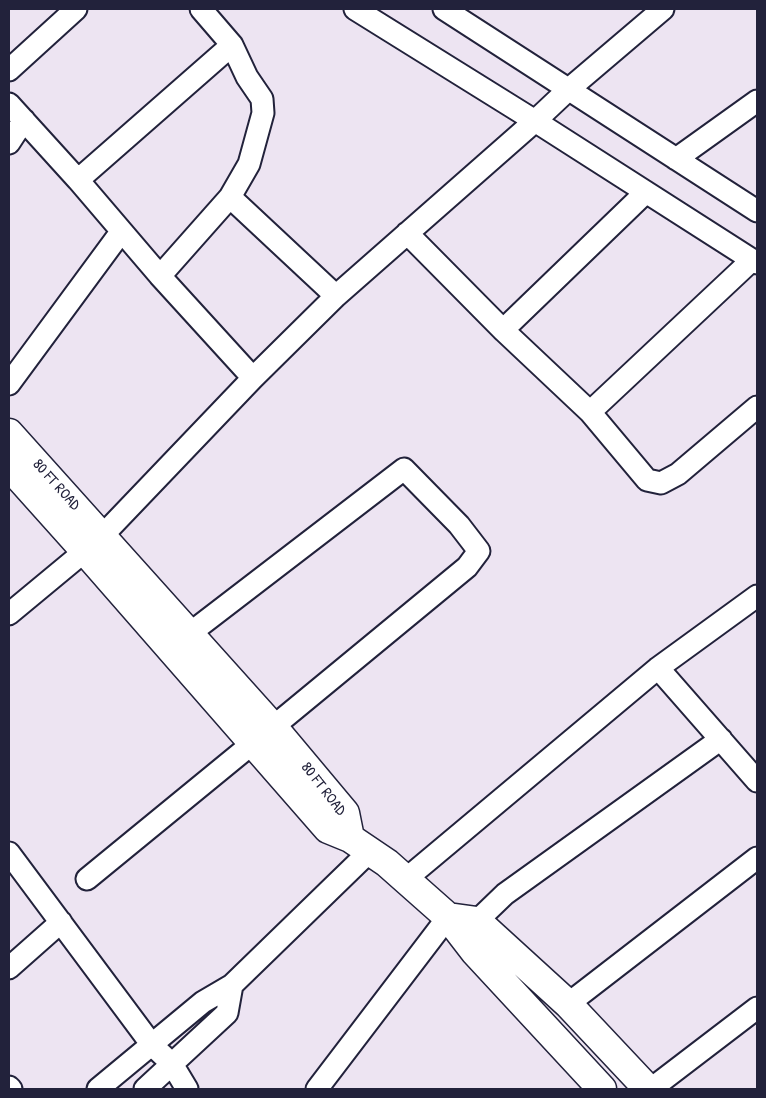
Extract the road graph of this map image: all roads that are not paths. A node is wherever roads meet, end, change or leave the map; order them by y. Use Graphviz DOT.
graph roads {
  1 [pos="76,9"];
  2 [pos="201,9"];
  3 [pos="355,9"];
  4 [pos="663,9"];
  5 [pos="453,11"];
  6 [pos="232,46"];
  7 [pos="9,70"];
  8 [pos="569,89"];
  9 [pos="757,102"];
  10 [pos="9,104"];
  11 [pos="24,120"];
  12 [pos="535,121"];
  13 [pos="9,143"];
  14 [pos="676,159"];
  15 [pos="78,180"];
  16 [pos="646,192"];
  17 [pos="230,197"];
  18 [pos="757,210"];
  19 [pos="121,232"];
  20 [pos="407,233"];
  21 [pos="754,261"];
  22 [pos="160,276"];
  23 [pos="336,296"];
  24 [pos="503,330"];
  25 [pos="253,378"];
  26 [pos="9,384"];
  27 [pos="757,407"];
  28 [pos="590,412"];
  29 [pos="9,433"];
  30 [pos="9,466"];
  31 [pos="94,544"];
  32 [pos="757,596"];
  33 [pos="9,614"];
  34 [pos="189,634"];
  35 [pos="658,668"];
  36 [pos="263,735"];
  37 [pos="720,739"];
  38 [pos="757,781"];
  39 [pos="359,845"];
  40 [pos="9,853"];
  41 [pos="757,858"];
  42 [pos="87,878"];
  43 [pos="406,879"];
  44 [pos="448,917"];
  45 [pos="477,921"];
  46 [pos="60,922"];
  47 [pos="9,968"];
  48 [pos="232,985"];
  49 [pos="568,1004"];
  50 [pos="757,1008"];
  51 [pos="152,1045"];
  52 [pos="172,1064"];
  53 [pos="98,1089"];
  54 [pos="145,1089"];
  55 [pos="188,1089"];
  56 [pos="317,1089"];
  57 [pos="602,1089"];
  58 [pos="649,1089"];
  1 -- 7 [label="street"];
  2 -- 6 [label="street"];
  3 -- 12 [label="street"];
  4 -- 8 [label="street"];
  5 -- 8 [label="street"];
  6 -- 15 [label="street"];
  6 -- 17 [label="street"];
  8 -- 12 [label="street"];
  8 -- 14 [label="street"];
  9 -- 14 [label="street"];
  10 -- 11 [label="street"];
  11 -- 13 [label="street"];
  11 -- 15 [label="street"];
  12 -- 16 [label="street"];
  12 -- 20 [label="street"];
  14 -- 18 [label="street"];
  15 -- 19 [label="street"];
  16 -- 21 [label="street"];
  16 -- 24 [label="street"];
  17 -- 22 [label="street"];
  17 -- 23 [label="street"];
  19 -- 22 [label="street"];
  19 -- 26 [label="street"];
  20 -- 23 [label="street"];
  20 -- 24 [label="street"];
  21 -- 28 [label="street"];
  22 -- 25 [label="street"];
  23 -- 25 [label="street"];
  24 -- 28 [label="street"];
  25 -- 31 [label="street"];
  27 -- 28 [label="street"];
  29 -- 31 [label="main road, 80 FT ROAD"];
  30 -- 31 [label="main road, 80 FT ROAD"];
  31 -- 33 [label="street"];
  31 -- 34 [label="main road, 80 FT ROAD"];
  31 -- 36 [label="main road, 80 FT ROAD"];
  32 -- 35 [label="street"];
  34 -- 36 [label="main road, 80 FT ROAD"];
  34 -- 36 [label="street"];
  35 -- 37 [label="street"];
  35 -- 43 [label="street"];
  36 -- 39 [label="main road, 80 FT ROAD"];
  36 -- 42 [label="street"];
  37 -- 38 [label="street"];
  37 -- 45 [label="street"];
  39 -- 43 [label="main road"];
  39 -- 48 [label="street"];
  40 -- 46 [label="street"];
  41 -- 49 [label="street"];
  43 -- 44 [label="main road"];
  44 -- 45 [label="main road"];
  44 -- 56 [label="street"];
  44 -- 57 [label="main road"];
  45 -- 49 [label="main road"];
  46 -- 47 [label="street"];
  46 -- 51 [label="street"];
  48 -- 51 [label="street"];
  48 -- 52 [label="street"];
  49 -- 58 [label="main road"];
  50 -- 58 [label="street"];
  51 -- 52 [label="street"];
  51 -- 53 [label="street"];
  52 -- 54 [label="street"];
  52 -- 55 [label="street"];
}
